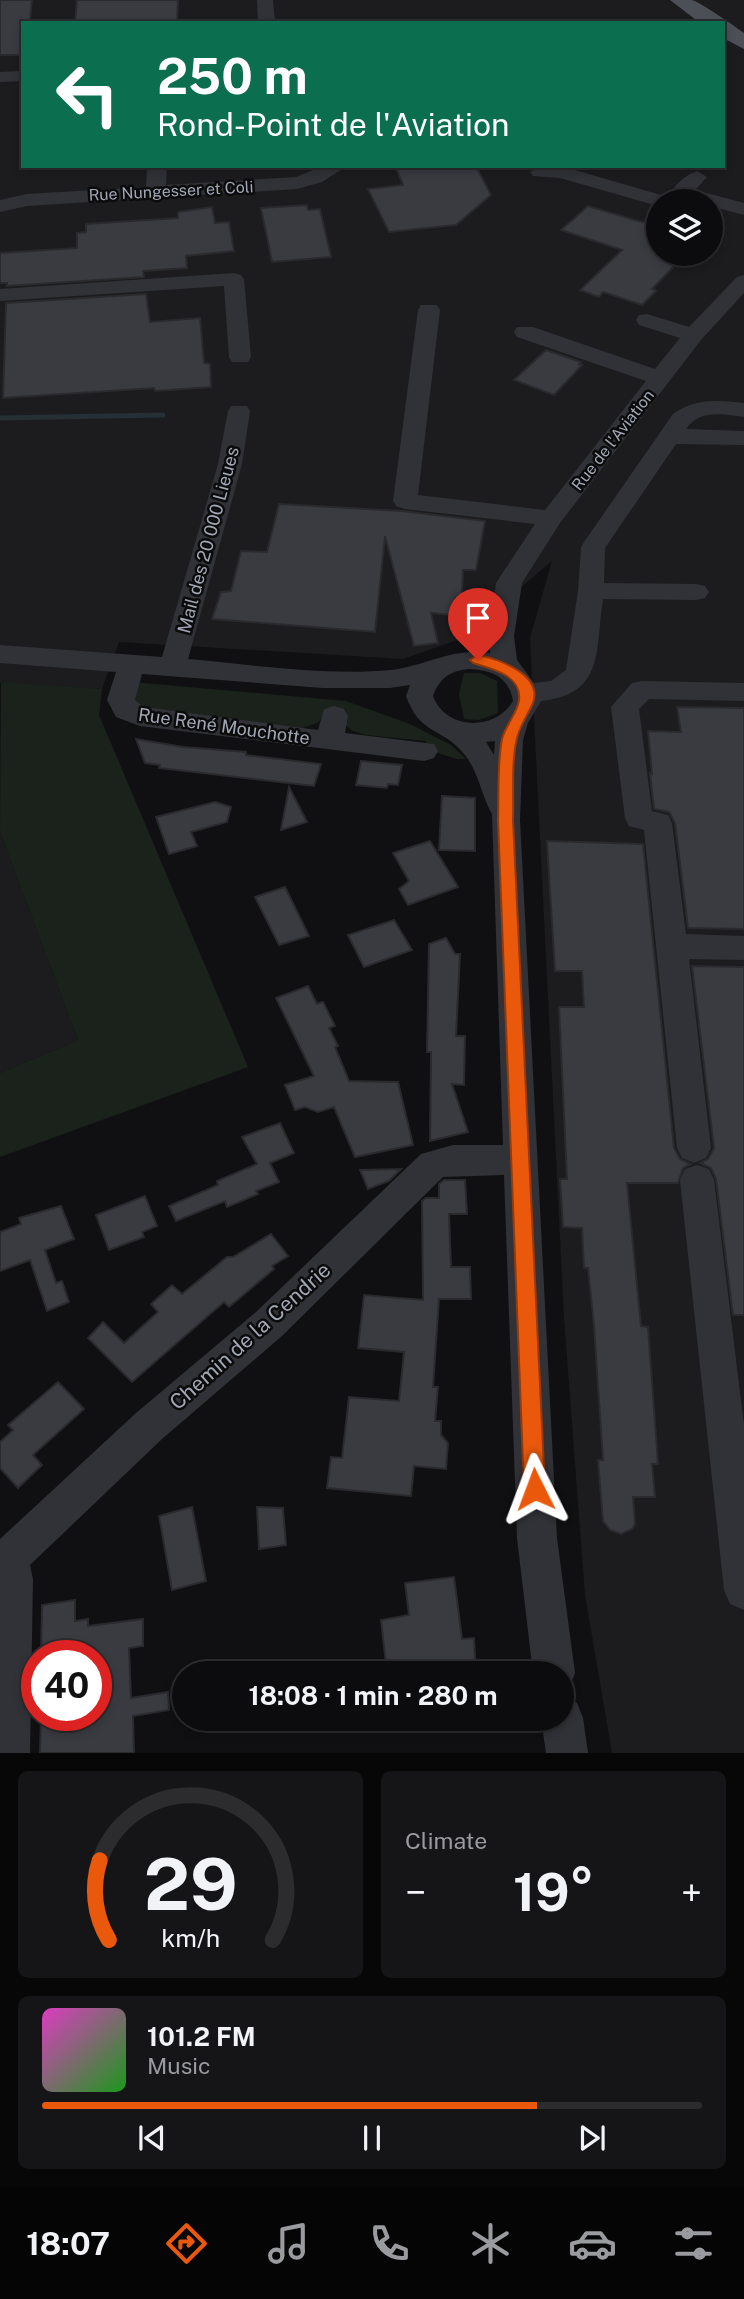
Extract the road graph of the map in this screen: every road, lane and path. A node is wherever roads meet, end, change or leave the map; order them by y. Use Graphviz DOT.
graph roads {
  1 [pos="265,0"];
  2 [pos="692,2"];
  3 [pos="267,21"];
  4 [pos="712,21"];
  5 [pos="725,30"];
  6 [pos="744,43"];
  7 [pos="21,76"];
  8 [pos="0,77"];
  9 [pos="157,168"];
  10 [pos="334,168"];
  11 [pos="541,172"];
  12 [pos="697,177"];
  13 [pos="156,192"];
  14 [pos="646,205"];
  15 [pos="0,206"];
  16 [pos="723,217"];
  17 [pos="742,218"];
  18 [pos="744,281"];
  19 [pos="0,295"];
  20 [pos="429,310"];
  21 [pos="647,320"];
  22 [pos="525,332"];
  23 [pos="693,335"];
  24 [pos="240,358"];
  25 [pos="660,378"];
  26 [pos="744,410"];
  27 [pos="239,411"];
  28 [pos="669,438"];
  29 [pos="713,438"];
  30 [pos="744,438"];
  31 [pos="654,459"];
  32 [pos="551,518"];
  33 [pos="591,591"];
  34 [pos="696,592"];
  35 [pos="503,612"];
  36 [pos="0,654"];
  37 [pos="132,664"];
  38 [pos="173,667"];
  39 [pos="442,667"];
  40 [pos="510,670"];
  41 [pos="323,679"];
  42 [pos="744,692"];
  43 [pos="526,693"];
  44 [pos="423,707"];
  45 [pos="516,721"];
  46 [pos="460,732"];
  47 [pos="424,751"];
  48 [pos="506,820"];
  49 [pos="670,946"];
  50 [pos="744,948"];
  51 [pos="521,1160"];
  52 [pos="4,1562"];
  53 [pos="744,1590"];
  54 [pos="552,1661"];
  55 [pos="564,1731"];
  56 [pos="9,1753"];
  57 [pos="567,1753"];
  1 -- 3 [label="street"];
  2 -- 4 [label="main road"];
  5 -- 6 [label="main road"];
  7 -- 8 [label="street"];
  9 -- 13 [label="street"];
  10 -- 13 [label="street, Rue Nungesser et Coli"];
  11 -- 14 [label="street"];
  12 -- 17 [label="street"];
  13 -- 15 [label="street, Rue Nungesser et Coli"];
  16 -- 17 [label="street"];
  18 -- 23 [label="street, Rue de l'Aviation"];
  19 -- 24 [label="street"];
  20 -- 32 [label="street"];
  21 -- 23 [label="street"];
  22 -- 25 [label="street"];
  23 -- 25 [label="street, Rue de l'Aviation"];
  25 -- 32 [label="street, Rue de l'Aviation"];
  26 -- 28 [label="street"];
  27 -- 38 [label="street, Mail des 20 000 Lieues"];
  28 -- 29 [label="street"];
  28 -- 31 [label="street"];
  29 -- 30 [label="street"];
  29 -- 31 [label="street"];
  31 -- 33 [label="street"];
  32 -- 35 [label="street, Rue de l'Aviation"];
  33 -- 34 [label="street"];
  33 -- 43 [label="street"];
  35 -- 39 [label="street, Rue de l'Aviation"];
  35 -- 40 [label="street, Rue de l'Aviation"];
  36 -- 37 [label="street"];
  37 -- 38 [label="street"];
  37 -- 47 [label="street, Rue René Mouchotte"];
  38 -- 41 [label="street"];
  39 -- 40 [label="street"];
  39 -- 41 [label="street"];
  39 -- 44 [label="street"];
  40 -- 43 [label="street"];
  41 -- 44 [label="street"];
  42 -- 49 [label="street"];
  43 -- 45 [label="street"];
  44 -- 46 [label="street"];
  45 -- 46 [label="street"];
  45 -- 48 [label="street"];
  46 -- 48 [label="street"];
  48 -- 51 [label="street"];
  49 -- 50 [label="street"];
  49 -- 53 [label="street"];
  51 -- 52 [label="street, Chemin de la Cendrie"];
  51 -- 54 [label="street"];
  52 -- 56 [label="street"];
  55 -- 57 [label="street"];
}
